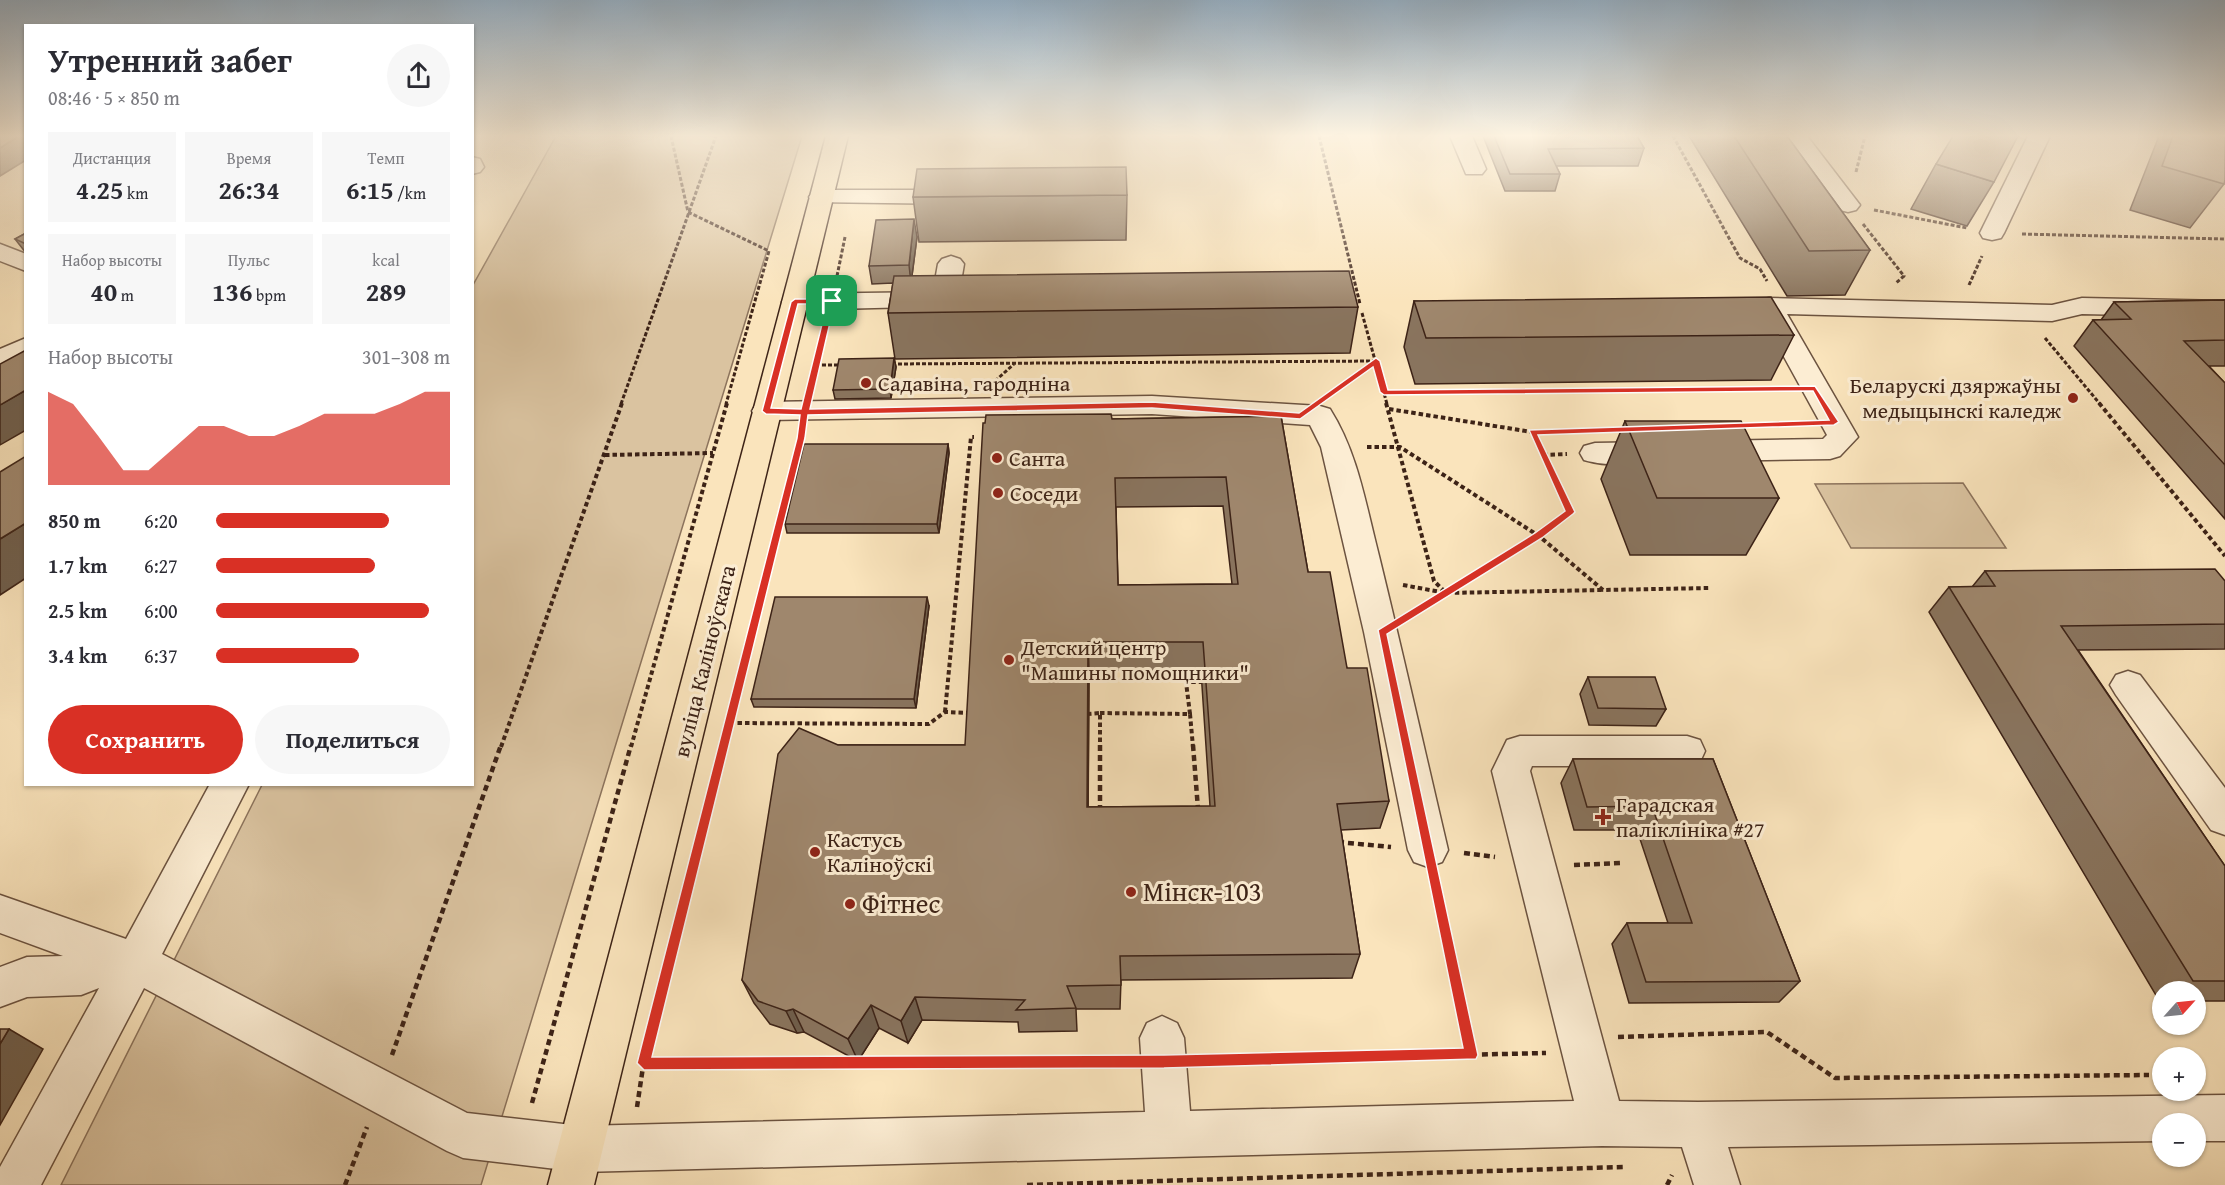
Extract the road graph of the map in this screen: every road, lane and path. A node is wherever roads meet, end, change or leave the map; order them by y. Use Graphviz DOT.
graph roads {
  1 [pos="683,191"];
  2 [pos="696,191"];
  3 [pos="837,191"];
  4 [pos="1332,191"];
  5 [pos="1703,191"];
  6 [pos="1837,191"];
  7 [pos="2012,191"];
  8 [pos="837,197"];
  9 [pos="984,197"];
  10 [pos="1848,205"];
  11 [pos="688,212"];
  12 [pos="1992,233"];
  13 [pos="2225,239"];
  14 [pos="0,252"];
  15 [pos="24,263"];
  16 [pos="951,264"];
  17 [pos="1760,269"];
  18 [pos="832,301"];
  19 [pos="795,302"];
  20 [pos="1360,304"];
  21 [pos="1864,309"];
  22 [pos="2225,309"];
  23 [pos="1958,311"];
  24 [pos="2024,312"];
  25 [pos="1362,313"];
  26 [pos="24,347"];
  27 [pos="0,361"];
  28 [pos="1376,361"];
  29 [pos="886,364"];
  30 [pos="816,365"];
  31 [pos="851,365"];
  32 [pos="1815,389"];
  33 [pos="1384,392"];
  34 [pos="1389,410"];
  35 [pos="766,411"];
  36 [pos="805,412"];
  37 [pos="1300,416"];
  38 [pos="1532,432"];
  39 [pos="983,437"];
  40 [pos="1587,442"];
  41 [pos="1368,447"];
  42 [pos="1400,447"];
  43 [pos="713,453"];
  44 [pos="605,455"];
  45 [pos="1539,536"];
  46 [pos="2225,556"];
  47 [pos="1710,588"];
  48 [pos="1603,591"];
  49 [pos="1446,593"];
  50 [pos="1381,633"];
  51 [pos="1214,681"];
  52 [pos="2128,685"];
  53 [pos="945,712"];
  54 [pos="971,713"];
  55 [pos="1100,713"];
  56 [pos="1088,714"];
  57 [pos="1190,714"];
  58 [pos="730,723"];
  59 [pos="1687,751"];
  60 [pos="229,786"];
  61 [pos="1100,817"];
  62 [pos="2225,818"];
  63 [pos="1199,820"];
  64 [pos="1332,842"];
  65 [pos="1428,850"];
  66 [pos="0,914"];
  67 [pos="127,960"];
  68 [pos="0,987"];
  69 [pos="661,995"];
  70 [pos="1163,1050"];
  71 [pos="647,1052"];
  72 [pos="1582,1052"];
  73 [pos="1471,1055"];
  74 [pos="644,1063"];
  75 [pos="2151,1076"];
  76 [pos="381,1091"];
  77 [pos="2225,1118"];
  78 [pos="1602,1123"];
  79 [pos="1698,1125"];
  80 [pos="1169,1135"];
  81 [pos="520,1142"];
  82 [pos="631,1147"];
  83 [pos="1633,1166"];
  84 [pos="576,1167"];
  85 [pos="16,1185"];
  86 [pos="345,1185"];
  87 [pos="1027,1185"];
  88 [pos="1717,1185"];
  1 -- 11 [label="path"];
  2 -- 11 [label="path"];
  3 -- 8 [label="main road, вуліца Каліноўскага"];
  4 -- 20 [label="path"];
  5 -- 17 [label="path"];
  6 -- 10 [label="street"];
  7 -- 12 [label="street"];
  8 -- 9 [label="street"];
  8 -- 18 [label="path"];
  8 -- 19 [label="main road, вуліца Каліноўскага"];
  10 -- 12 [label="path"];
  10 -- 21 [label="path"];
  11 -- 43 [label="path"];
  11 -- 44 [label="path"];
  12 -- 13 [label="path"];
  12 -- 23 [label="path"];
  14 -- 15 [label="street"];
  16 -- 18 [label="street"];
  18 -- 19 [label="street"];
  18 -- 30 [label="path"];
  19 -- 35 [label="main road, вуліца Каліноўскага"];
  21 -- 23 [label="street"];
  21 -- 32 [label="street"];
  22 -- 24 [label="street"];
  23 -- 24 [label="street"];
  24 -- 46 [label="path"];
  25 -- 28 [label="path"];
  26 -- 27 [label="street"];
  28 -- 29 [label="path"];
  28 -- 33 [label="path"];
  28 -- 37 [label="path"];
  30 -- 31 [label="path"];
  30 -- 36 [label="path"];
  32 -- 33 [label="path"];
  32 -- 40 [label="street"];
  33 -- 34 [label="path"];
  34 -- 38 [label="path"];
  34 -- 42 [label="path"];
  35 -- 36 [label="street"];
  35 -- 84 [label="main road, вуліца Каліноўскага"];
  36 -- 37 [label="street"];
  36 -- 58 [label="path"];
  37 -- 50 [label="street"];
  38 -- 40 [label="path"];
  38 -- 45 [label="path"];
  39 -- 53 [label="path"];
  41 -- 42 [label="path"];
  42 -- 45 [label="path"];
  42 -- 49 [label="path"];
  43 -- 44 [label="path"];
  43 -- 81 [label="path"];
  44 -- 76 [label="path"];
  45 -- 48 [label="path"];
  45 -- 49 [label="path"];
  47 -- 48 [label="path"];
  48 -- 49 [label="path"];
  49 -- 50 [label="path"];
  50 -- 65 [label="street"];
  51 -- 57 [label="path"];
  52 -- 62 [label="street"];
  53 -- 54 [label="path"];
  53 -- 58 [label="path"];
  55 -- 56 [label="path"];
  55 -- 57 [label="path"];
  55 -- 61 [label="path"];
  57 -- 63 [label="path"];
  58 -- 69 [label="path"];
  59 -- 72 [label="street"];
  60 -- 67 [label="street"];
  64 -- 65 [label="path"];
  65 -- 73 [label="path"];
  66 -- 67 [label="street"];
  67 -- 68 [label="street"];
  67 -- 76 [label="street"];
  67 -- 85 [label="street"];
  70 -- 73 [label="path"];
  70 -- 74 [label="path"];
  70 -- 80 [label="street"];
  71 -- 74 [label="path"];
  72 -- 73 [label="path"];
  72 -- 75 [label="path"];
  72 -- 78 [label="street"];
  74 -- 82 [label="path"];
  76 -- 81 [label="street"];
  76 -- 86 [label="path"];
  77 -- 79 [label="street"];
  78 -- 79 [label="street"];
  78 -- 80 [label="street"];
  79 -- 88 [label="street"];
  80 -- 82 [label="street"];
  81 -- 84 [label="street"];
  82 -- 84 [label="street"];
  83 -- 87 [label="path"];
}
